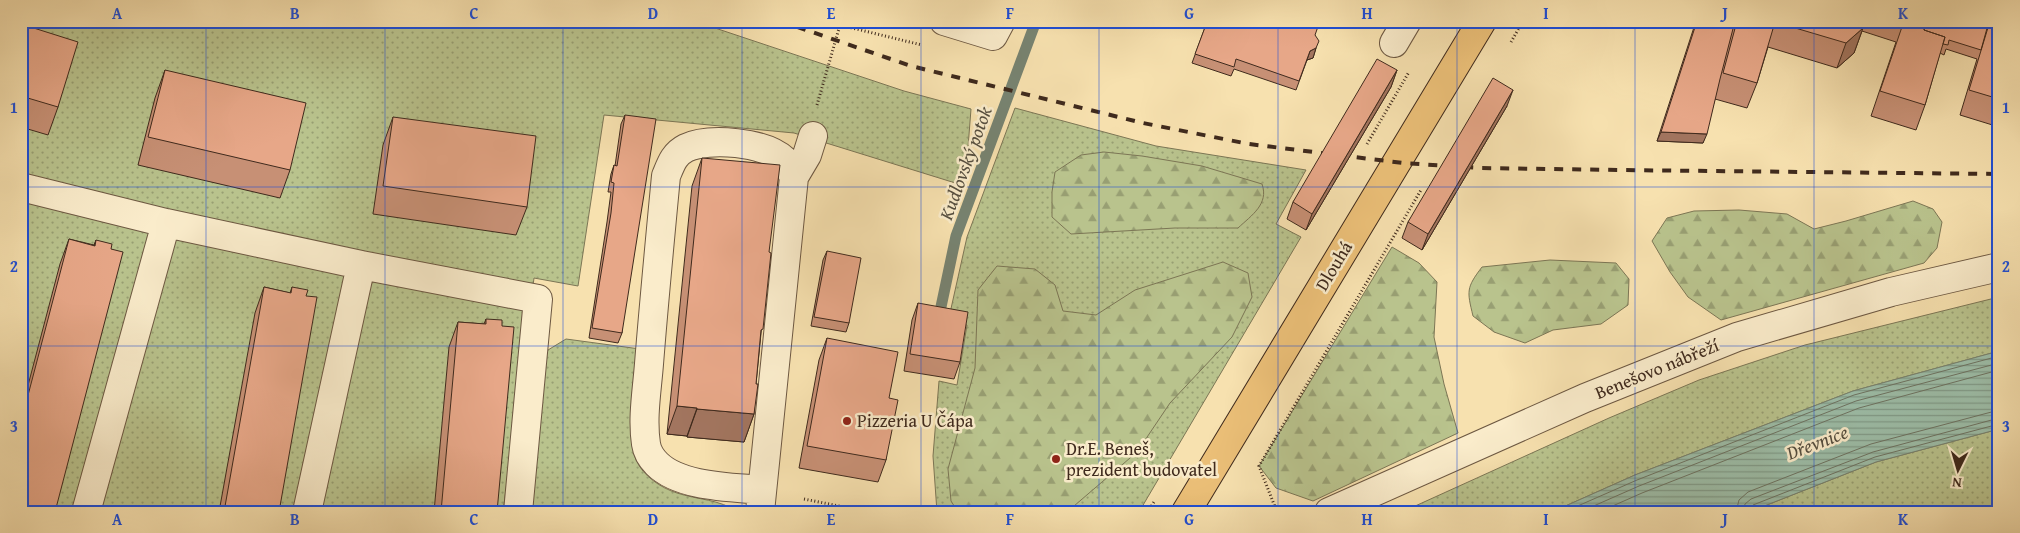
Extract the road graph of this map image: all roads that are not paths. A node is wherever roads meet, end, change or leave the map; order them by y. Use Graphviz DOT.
graph roads {
  1 [pos="944,21"];
  2 [pos="1000,21"];
  3 [pos="1482,21"];
  4 [pos="813,136"];
  5 [pos="794,177"];
  6 [pos="21,187"];
  7 [pos="166,222"];
  8 [pos="360,265"];
  9 [pos="1999,267"];
  10 [pos="761,501"];
  11 [pos="86,512"];
  12 [pos="307,512"];
  13 [pos="518,512"];
  14 [pos="1186,512"];
  15 [pos="1329,512"];
  1 -- 2 [label="street"];
  3 -- 14 [label="main road, Dlouhá"];
  4 -- 5 [label="street"];
  5 -- 10 [label="street"];
  5 -- 10 [label="street"];
  6 -- 7 [label="street"];
  7 -- 8 [label="street"];
  7 -- 11 [label="street"];
  8 -- 12 [label="street"];
  8 -- 13 [label="street"];
  9 -- 15 [label="street, Benešovo nábřeží"];
}
